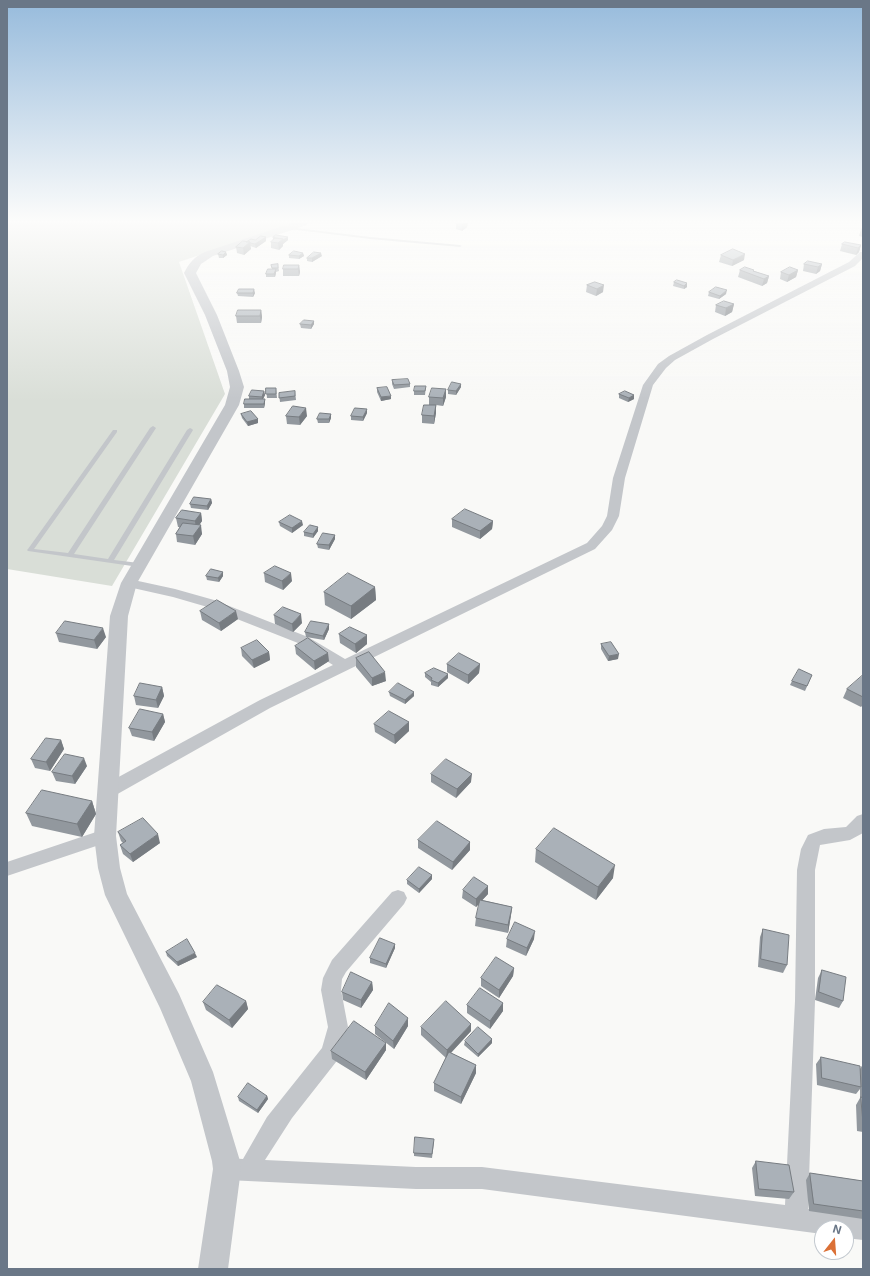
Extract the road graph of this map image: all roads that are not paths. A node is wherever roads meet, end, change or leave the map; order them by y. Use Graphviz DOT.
graph roads {
  1 [pos="195,283"];
  2 [pos="816,283"];
  3 [pos="153,428"];
  4 [pos="190,430"];
  5 [pos="115,431"];
  6 [pos="70,555"];
  7 [pos="110,561"];
  8 [pos="139,565"];
  9 [pos="129,583"];
  10 [pos="343,666"];
  11 [pos="108,791"];
  12 [pos="863,821"];
  13 [pos="105,836"];
  14 [pos="7,870"];
  15 [pos="398,898"];
  16 [pos="227,1169"];
  17 [pos="249,1170"];
  18 [pos="796,1218"];
  19 [pos="863,1230"];
  20 [pos="213,1269"];
  1 -- 8 [label="street"];
  2 -- 10 [label="street"];
  3 -- 6 [label="lane"];
  4 -- 7 [label="lane"];
  5 -- 6 [label="lane"];
  6 -- 7 [label="lane"];
  7 -- 8 [label="lane"];
  8 -- 9 [label="street"];
  9 -- 10 [label="street"];
  9 -- 11 [label="street"];
  10 -- 11 [label="street"];
  11 -- 13 [label="street"];
  12 -- 18 [label="street"];
  13 -- 14 [label="street"];
  13 -- 16 [label="street"];
  15 -- 17 [label="street"];
  16 -- 17 [label="street"];
  16 -- 20 [label="street"];
  17 -- 18 [label="street"];
  18 -- 19 [label="street"];
}
